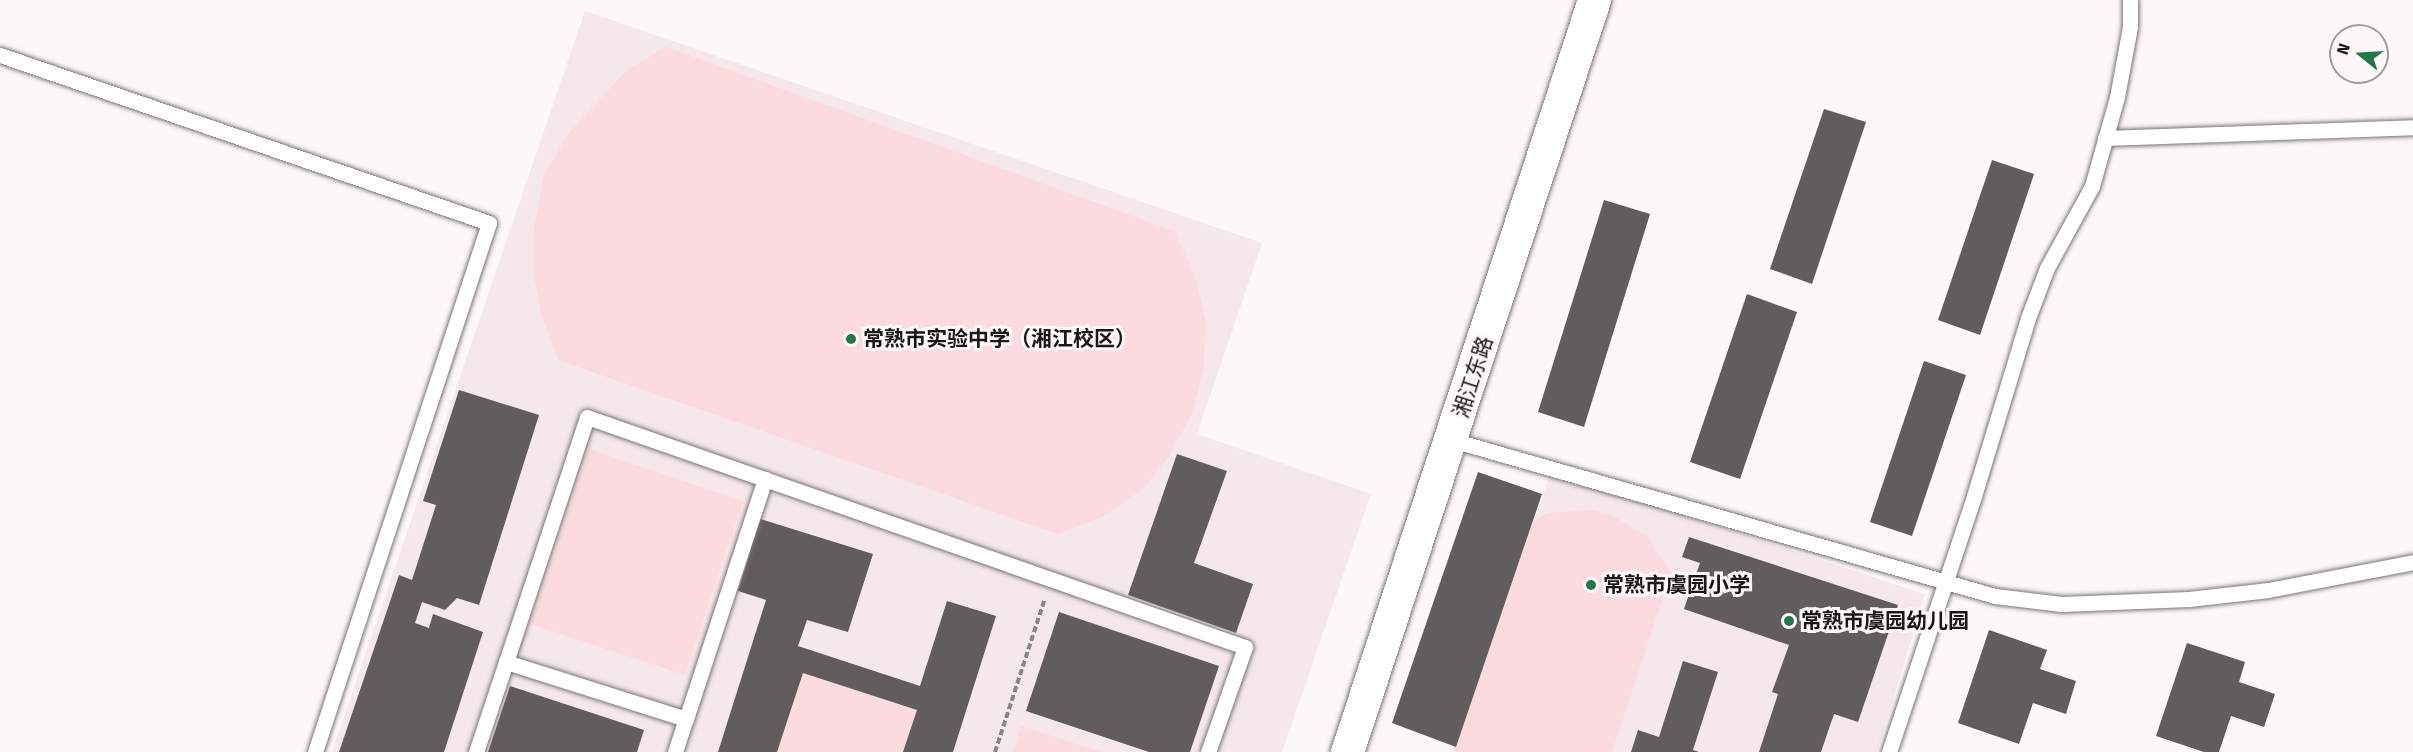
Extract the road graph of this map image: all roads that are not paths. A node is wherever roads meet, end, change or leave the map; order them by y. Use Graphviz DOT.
graph roads {
  1 [pos="1594,0"];
  2 [pos="2130,0"];
  3 [pos="0,55"];
  4 [pos="2413,127"];
  5 [pos="2105,138"];
  6 [pos="1452,440"];
  7 [pos="765,479"];
  8 [pos="2413,562"];
  9 [pos="1943,582"];
  10 [pos="506,662"];
  11 [pos="686,719"];
  12 [pos="315,752"];
  13 [pos="476,752"];
  14 [pos="675,752"];
  15 [pos="1208,752"];
  16 [pos="1347,752"];
  17 [pos="1889,752"];
  1 -- 6 [label="street, 湘江东路"];
  2 -- 5 [label="lane"];
  3 -- 12 [label="lane"];
  4 -- 5 [label="lane"];
  5 -- 9 [label="lane"];
  6 -- 9 [label="lane"];
  6 -- 16 [label="street, 湘江东路"];
  7 -- 10 [label="lane"];
  7 -- 11 [label="lane"];
  7 -- 15 [label="lane"];
  8 -- 9 [label="lane"];
  9 -- 17 [label="lane"];
  10 -- 11 [label="lane"];
  10 -- 13 [label="lane"];
  11 -- 14 [label="lane"];
}
